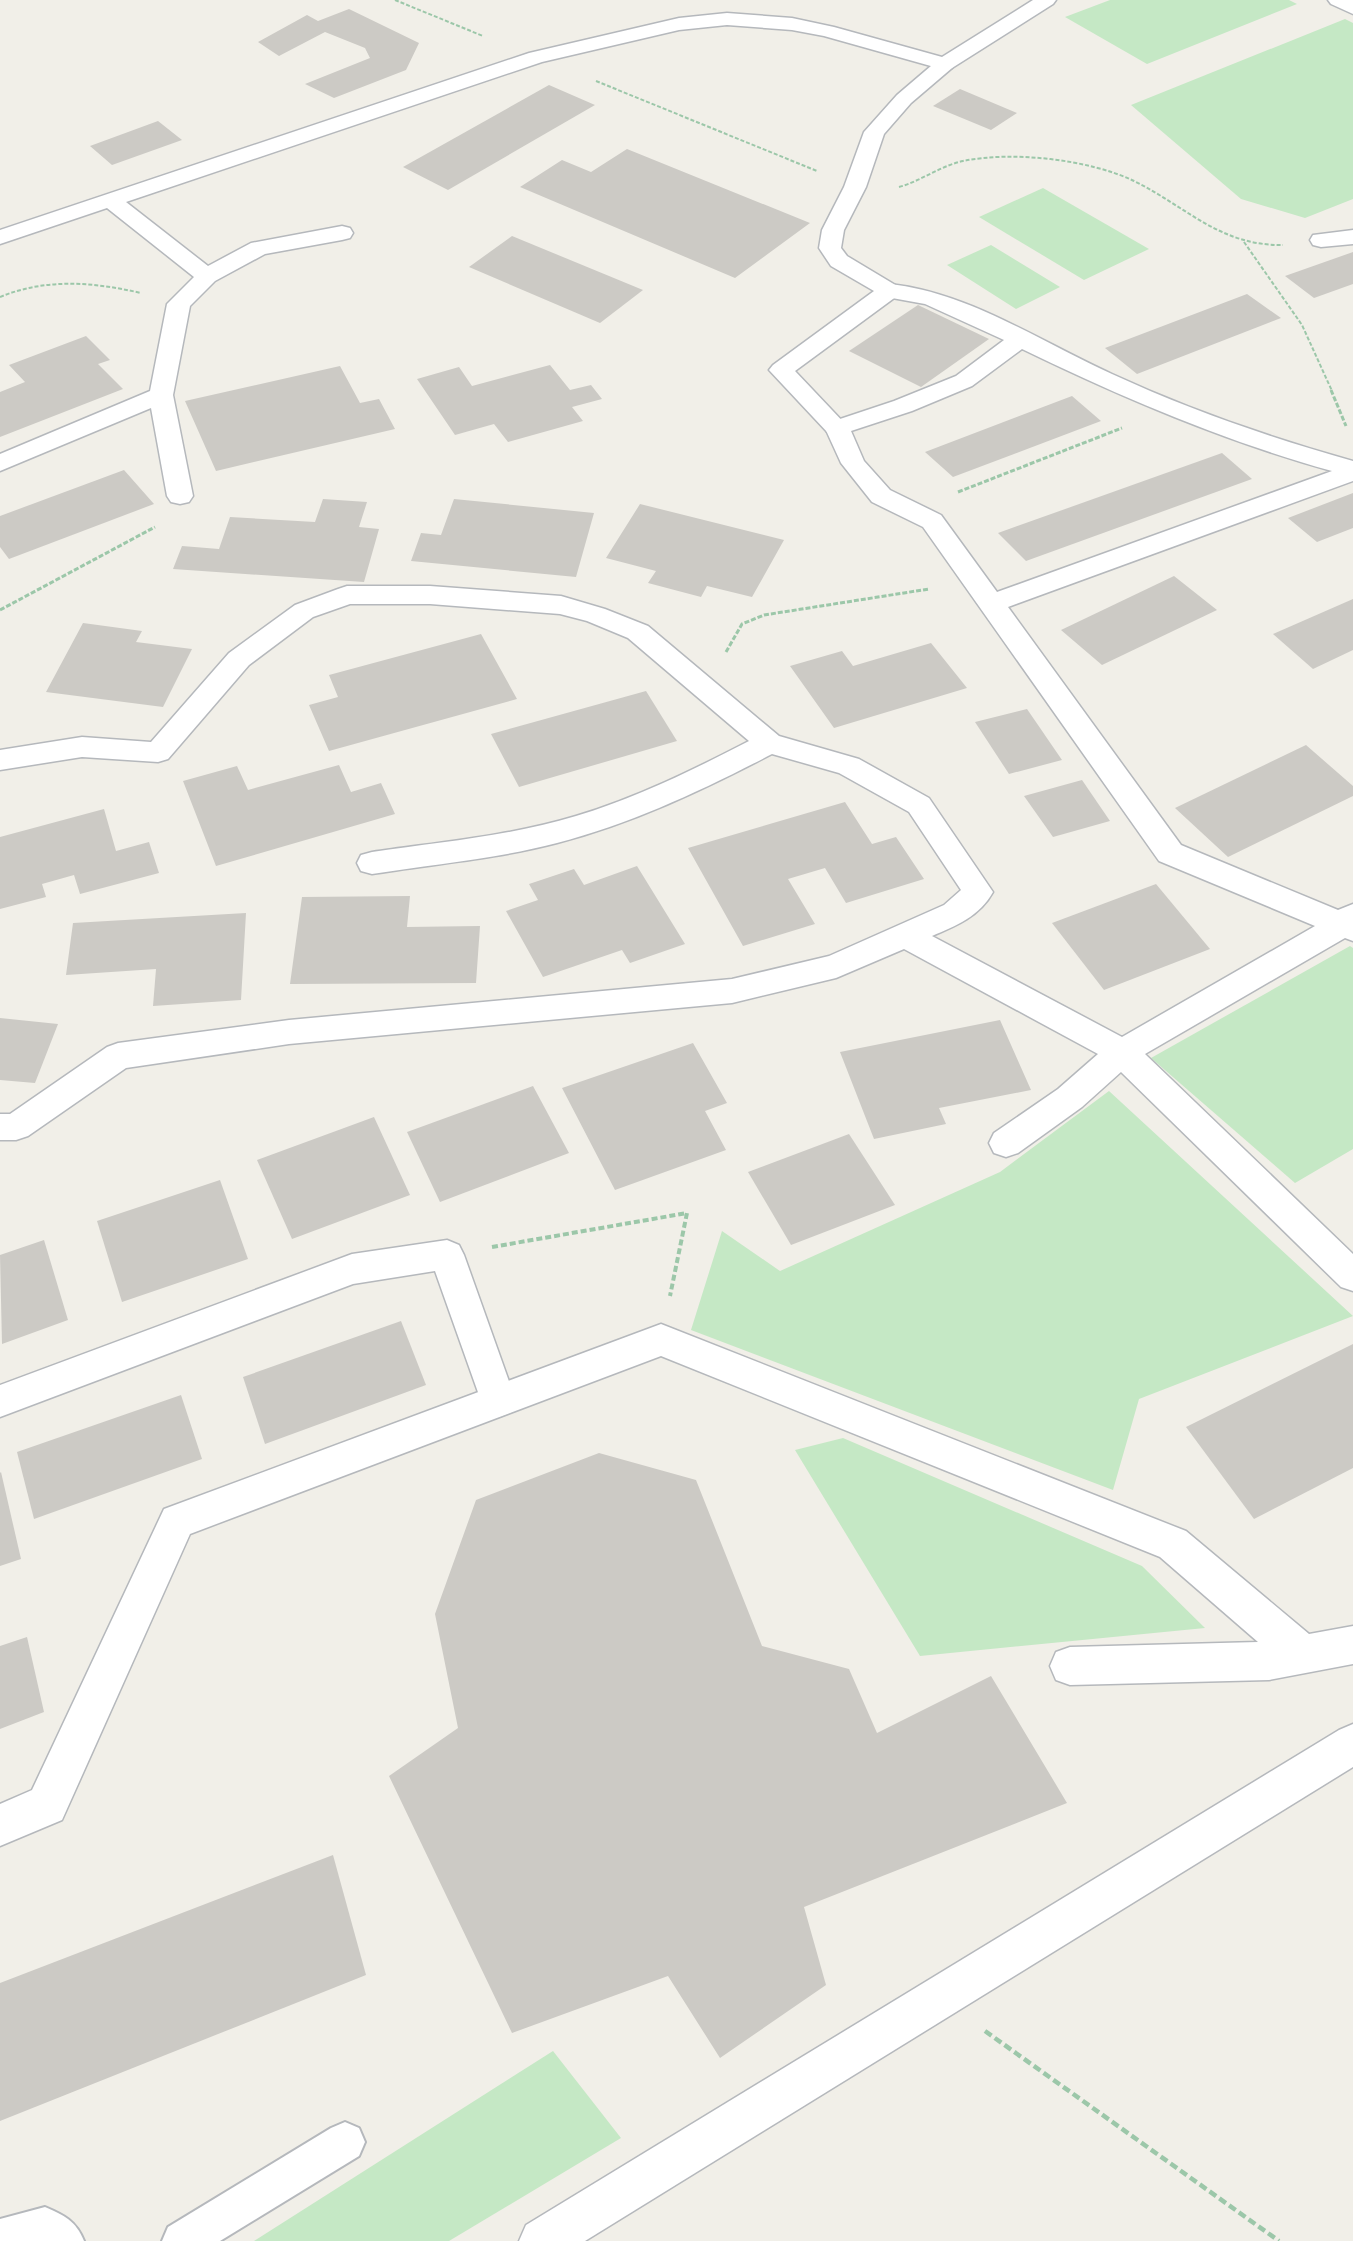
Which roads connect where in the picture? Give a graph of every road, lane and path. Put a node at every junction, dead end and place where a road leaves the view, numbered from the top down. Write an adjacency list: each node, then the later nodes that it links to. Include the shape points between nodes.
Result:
1 (395, 0): 5 (path)
2 (1046, 0): 6 (street)
3 (1338, 0): 4 (street)
4 (1353, 8)
5 (536, 57): 6 (street, via 679,24 727,19 781,22 827,31); 7 (path); 8 (street)
6 (945, 64): 7 (street, via 904,99 874,132)
7 (855, 187): 13 (path, via 883,190 906,186 960,162 1001,158 1090,166 1138,183 1210,227); 15 (street, via 833,230 830,248 839,261)
8 (110, 200): 10 (street); 14 (street)
9 (342, 233): 14 (street, via 259,248)
10 (0, 237)
11 (1353, 237): 12 (street)
12 (1321, 240): 13 (path, via 1271,247)
13 (1244, 242): 22 (path, via 1302,326)
14 (207, 276): 17 (street)
15 (889, 291): 18 (street, via 914,292 947,303); 21 (street, via 781,370)
16 (0, 297): 17 (path, via 40,285 112,285)
17 (179, 304): 19 (street)
18 (1021, 339): 20 (street); 21 (street, via 964,381)
19 (161, 395): 23 (street); 25 (street)
20 (1174, 408): 24 (street); 26 (path)
21 (837, 428): 26 (street, via 853,463 881,496)
22 (1348, 432)
23 (0, 463)
24 (1353, 471): 28 (street)
25 (180, 496): 29 (path, via 162,522)
26 (910, 510): 27 (street, via 932,521)
27 (975, 581): 28 (street); 30 (path, via 764,615 742,624)
28 (991, 604): 34 (street, via 1170,852)
29 (0, 610)
30 (705, 688): 31 (street); 32 (street, via 638,632 561,605 429,595 347,595 304,611 239,659 158,752 82,747)
31 (769, 743): 33 (street, via 662,797 579,826 507,842); 35 (street, via 849,766 920,805 978,892 955,913)
32 (0, 760)
33 (372, 863)
34 (1350, 923): 36 (street)
35 (904, 935): 36 (street); 37 (street, via 836,966 732,991 289,1032 118,1056 16,1127)
36 (1122, 1052): 38 (street, via 1070,1098); 40 (street)
37 (0, 1127)
38 (1006, 1143)
39 (447, 1255): 41 (path, via 687,1213); 42 (street, via 352,1269); 43 (street)
40 (1353, 1276)
41 (661, 1340): 43 (street); 45 (street, via 1173,1545)
42 (0, 1401)
43 (498, 1401): 48 (street, via 177,1521 47,1805)
44 (1353, 1645): 45 (street)
45 (1303, 1655): 46 (street, via 1269,1661)
46 (1070, 1666)
47 (1353, 1744): 49 (street)
48 (0, 1825)
49 (940, 1999): 54 (street); 55 (path)
50 (345, 2142): 53 (lane)
51 (0, 2239): 52 (lane, via 45,2227)
52 (64, 2241)
53 (182, 2241)
54 (542, 2241)
55 (1279, 2241)

